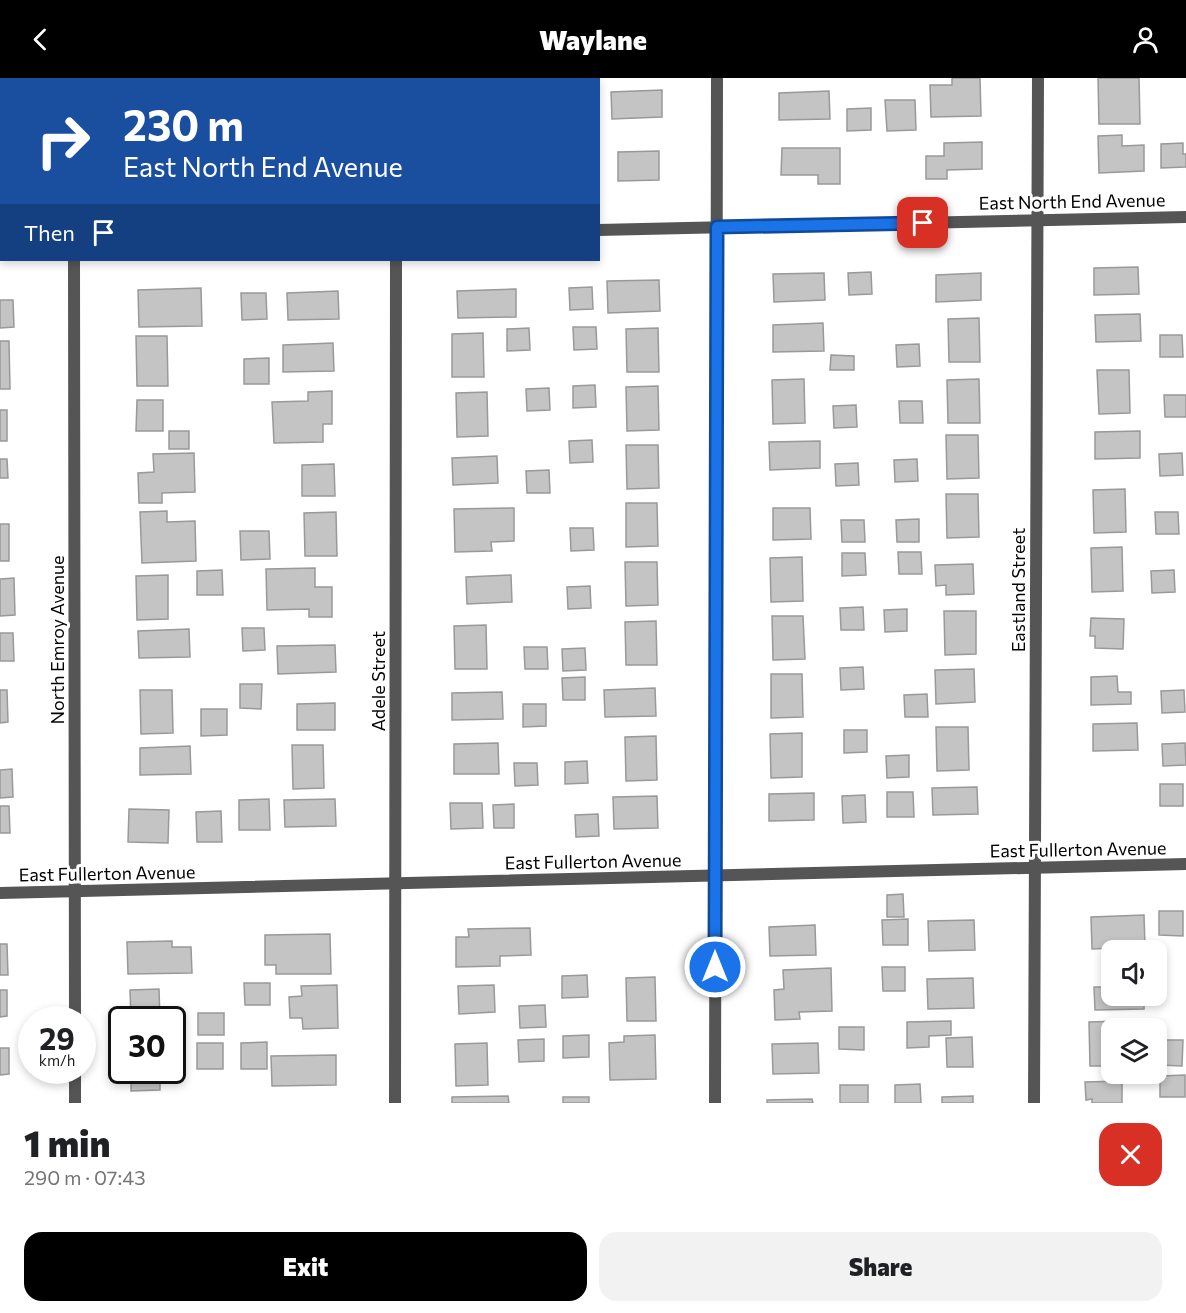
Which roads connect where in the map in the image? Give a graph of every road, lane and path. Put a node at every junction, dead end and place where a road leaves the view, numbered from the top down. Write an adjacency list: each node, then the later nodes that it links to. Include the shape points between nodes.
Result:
1 (717, 78): 5 (street)
2 (1038, 78): 4 (street, Eastland Street)
3 (1186, 217): 4 (street, East North End Avenue)
4 (1038, 220): 5 (street, East North End Avenue); 10 (street, Eastland Street)
5 (717, 227): 6 (street, East North End Avenue); 11 (street)
6 (600, 230)
7 (74, 261): 13 (street, North Emroy Avenue)
8 (396, 261): 12 (street, Adele Street)
9 (1186, 864): 10 (street, East Fullerton Avenue)
10 (1035, 868): 11 (street, East Fullerton Avenue); 20 (street, Eastland Street)
11 (715, 876): 12 (street, East Fullerton Avenue); 19 (street)
12 (395, 884): 13 (street, East Fullerton Avenue); 18 (street, Adele Street)
13 (75, 891): 14 (street, East Fullerton Avenue); 15 (street, North Emroy Avenue)
14 (0, 893)
15 (75, 1006)
16 (75, 1084): 17 (street)
17 (75, 1103)
18 (395, 1103)
19 (715, 1103)
20 (1034, 1103)

